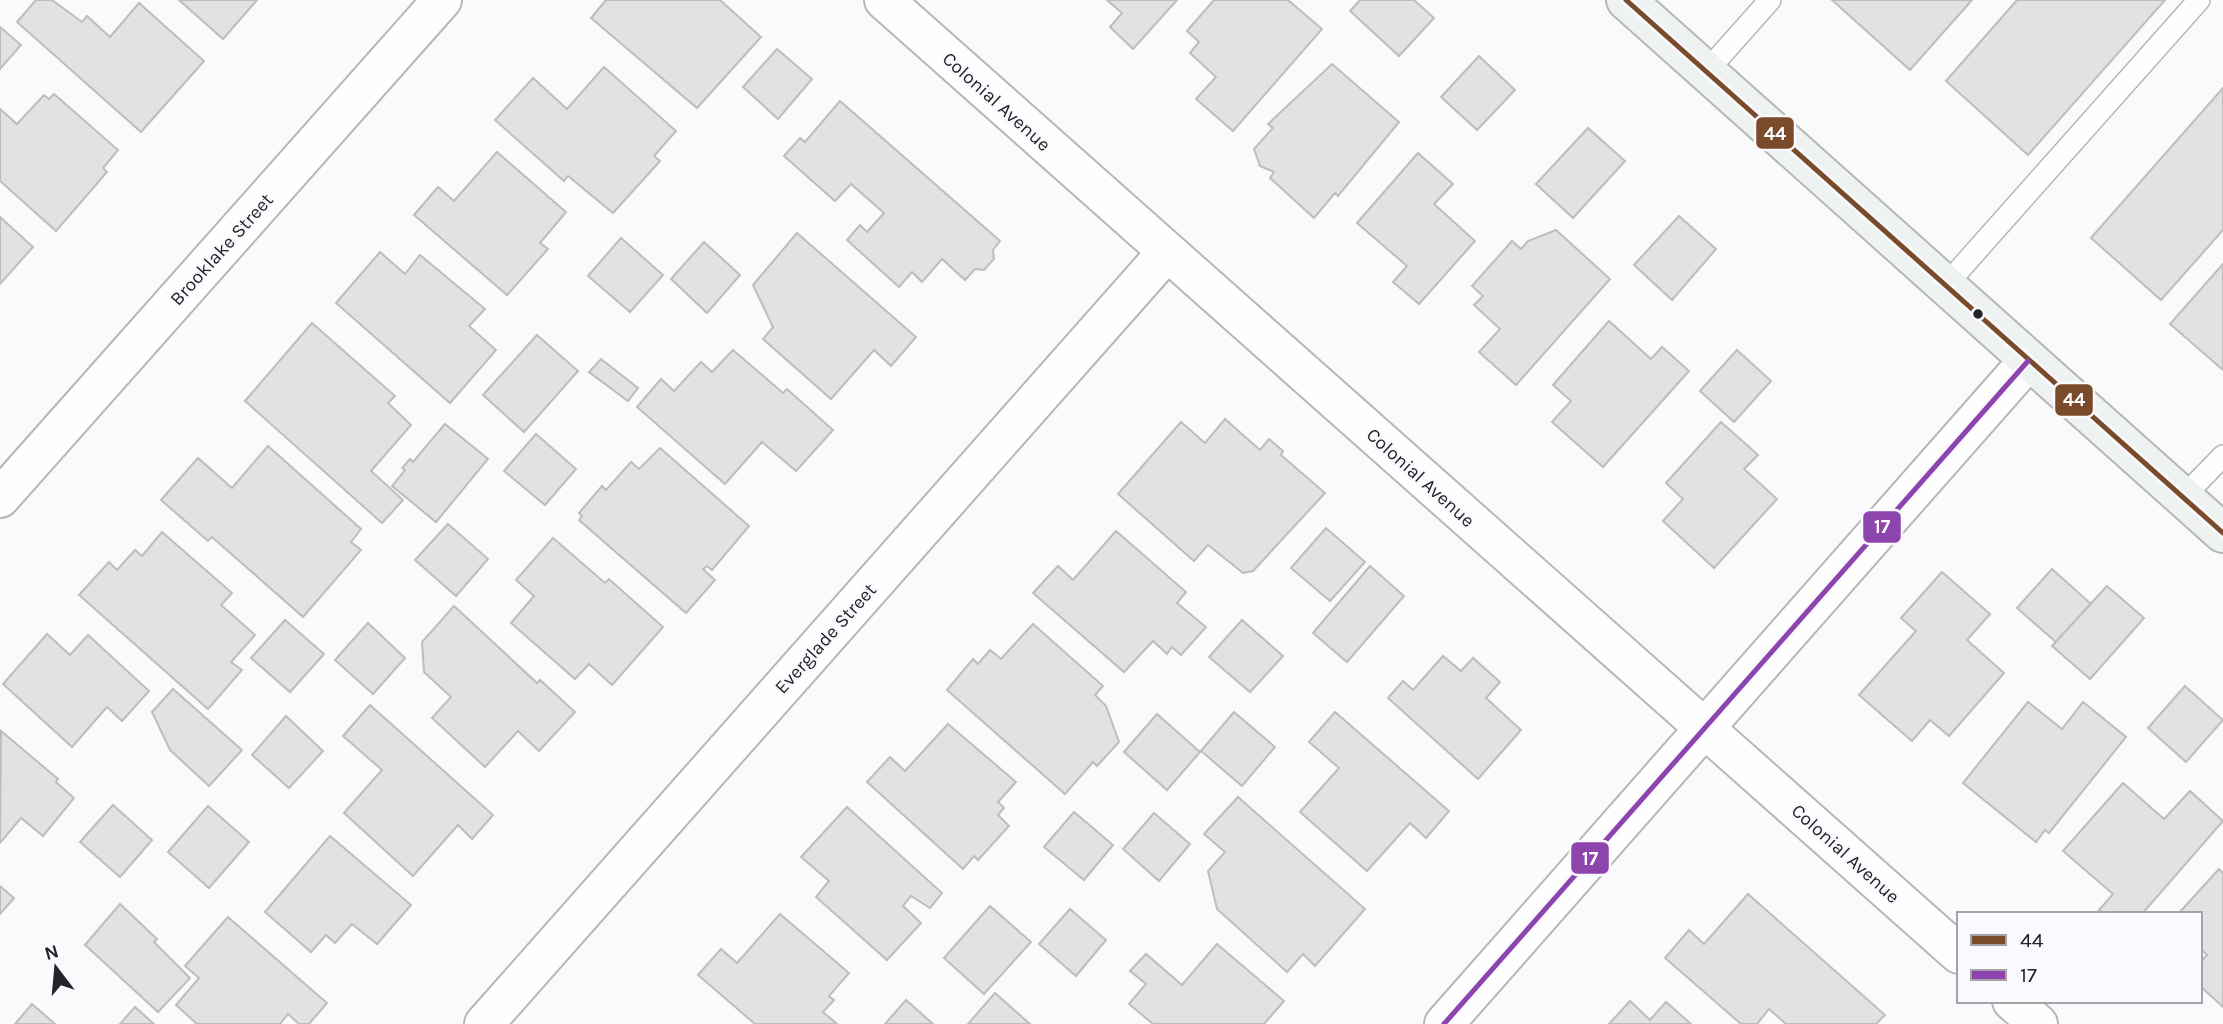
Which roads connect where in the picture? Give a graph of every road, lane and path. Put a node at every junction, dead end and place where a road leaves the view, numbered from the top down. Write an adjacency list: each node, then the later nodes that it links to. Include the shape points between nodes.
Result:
1 (442, 0): 12 (street, Brooklake Street)
2 (884, 0): 7 (street, Colonial Avenue)
3 (1626, 0): 6 (main road)
4 (1770, 0): 6 (lane)
5 (2199, 0): 8 (lane)
6 (1706, 72): 8 (main road)
7 (1167, 252): 14 (street, Colonial Avenue); 17 (street, Everglade Street)
8 (1945, 286): 9 (main road)
9 (2028, 360): 11 (main road); 14 (street)
10 (2223, 456): 11 (lane)
11 (2182, 497): 13 (main road)
12 (0, 498)
13 (2223, 533)
14 (1705, 728): 15 (street, Colonial Avenue); 18 (street)
15 (1957, 952)
16 (2014, 1003): 19 (street)
17 (484, 1024)
18 (1444, 1024)
19 (2038, 1024)

